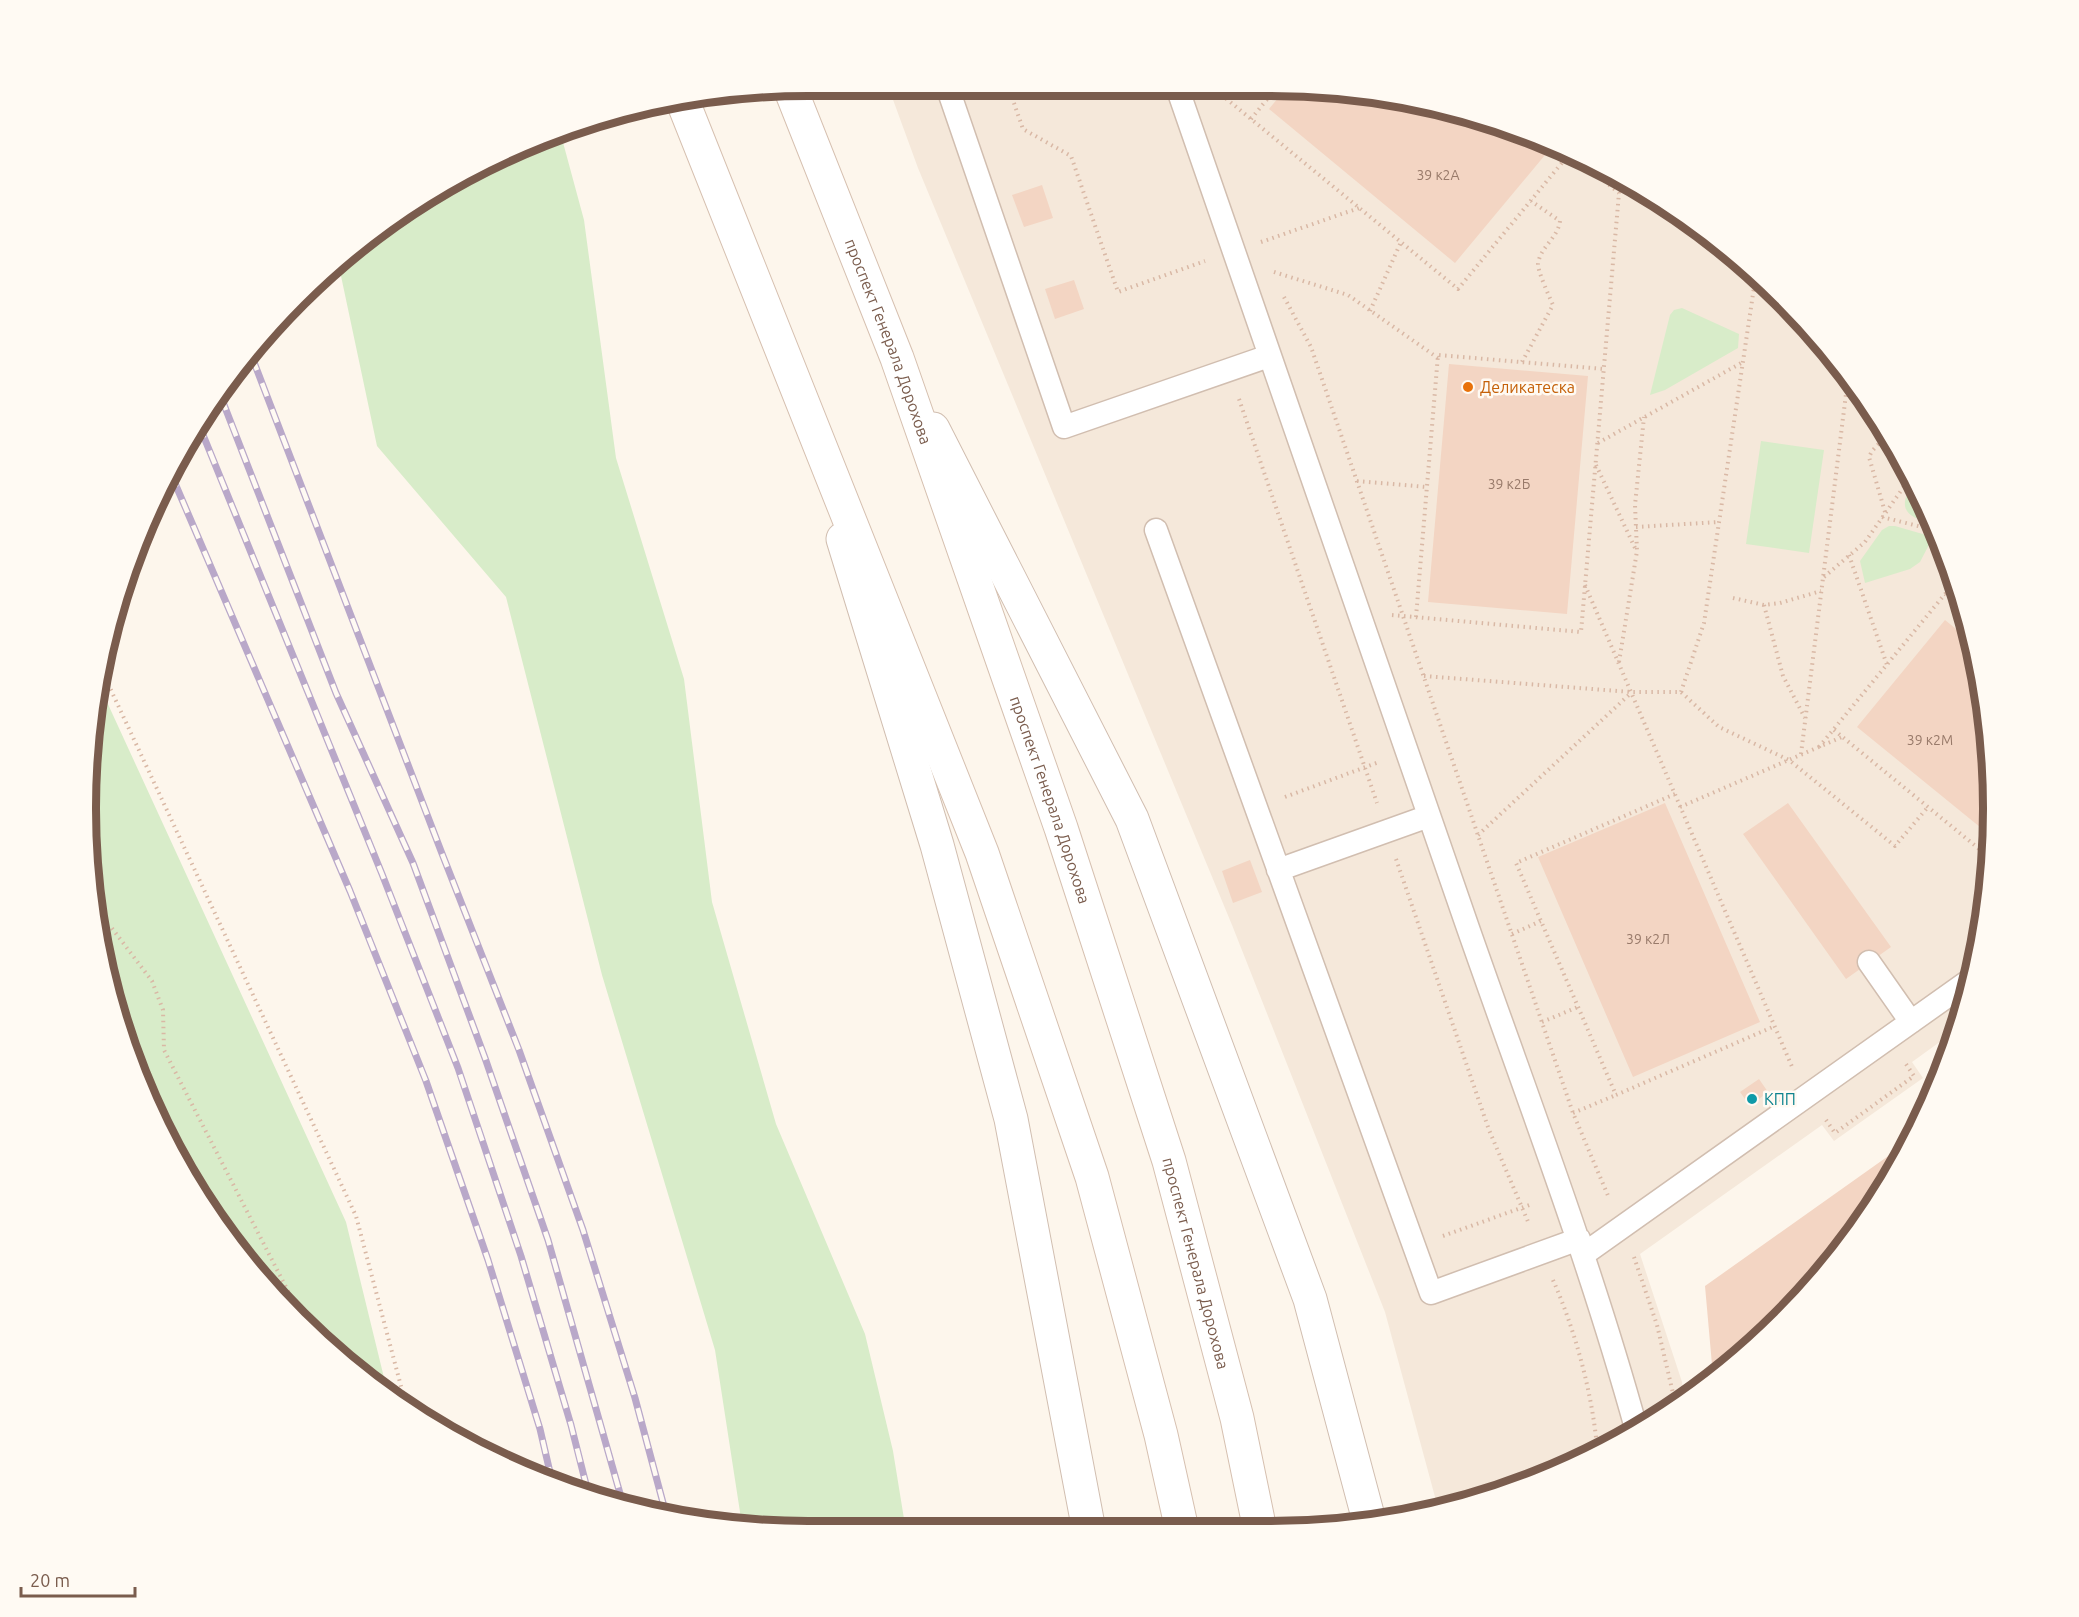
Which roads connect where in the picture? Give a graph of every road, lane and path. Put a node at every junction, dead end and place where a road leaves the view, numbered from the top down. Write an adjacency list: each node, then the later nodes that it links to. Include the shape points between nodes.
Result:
1 (950, 96): 28 (lane, via 1064,427)
2 (1011, 96): 16 (path, via 1023,129 1071,156 1118,292)
3 (1180, 96): 16 (lane)
4 (1222, 96): 8 (path)
5 (1270, 96): 8 (path)
6 (793, 97): 23 (main road, проспект Генерала Дорохова)
7 (685, 107): 30 (main road)
8 (1251, 119): 12 (path)
9 (1565, 160): 11 (path)
10 (1597, 175): 27 (path, via 1619,193)
11 (1531, 201): 15 (path, via 1458,289); 25 (path, via 1560,221 1559,230 1538,265 1553,305)
12 (1359, 208): 14 (path); 15 (path)
13 (1257, 231): 14 (path)
14 (1261, 242): 16 (path); 17 (path)
15 (1401, 242): 21 (path)
16 (1233, 252): 22 (lane)
17 (1264, 252)
18 (1275, 280): 21 (path, via 1270,271 1348,295)
19 (1754, 286): 26 (path)
20 (1281, 290): 35 (path, via 1311,347)
21 (1370, 310): 24 (path)
22 (1269, 356): 28 (lane); 51 (lane)
23 (897, 358): 102 (main road, via 1132,819 1310,1299); 105 (main road, проспект Генерала Дорохова, via 1061,828 1169,1161 1237,1418)
24 (1438, 358): 25 (path); 37 (path)
25 (1522, 362): 27 (path)
26 (1743, 362): 31 (path); 39 (path)
27 (1604, 369): 33 (path)
28 (1230, 370): 68 (path)
29 (1847, 390): 45 (path)
30 (800, 396): 103 (main road, via 937,845 1011,1119); 104 (main road, via 982,853 1066,1101 1098,1199)
31 (1644, 417): 33 (path); 40 (path)
32 (1881, 441): 38 (path, via 1869,457)
33 (1597, 443): 34 (path)
34 (1596, 464): 43 (path); 46 (path)
35 (1357, 481): 37 (path); 52 (path)
36 (1905, 484): 38 (path)
37 (1427, 487): 53 (path)
38 (1884, 515): 41 (path); 44 (path, via 1865,542)
39 (1719, 522): 40 (path); 59 (path, via 1704,623)
40 (1636, 527): 43 (path)
41 (1925, 527)
42 (1156, 530): 70 (lane)
43 (1637, 551): 54 (path)
44 (1849, 555): 45 (path); 55 (path)
45 (1823, 578): 47 (path)
46 (1585, 585): 53 (path, via 1581,632); 54 (path)
47 (1821, 591): 50 (path); 60 (path)
48 (1733, 598): 50 (path)
49 (1951, 599): 55 (path, via 1945,594)
50 (1764, 605): 60 (path, via 1783,676)
51 (1358, 612): 52 (path); 65 (lane)
52 (1403, 616): 53 (path); 56 (path)
53 (1416, 617)
54 (1619, 663): 58 (path)
55 (1887, 665): 61 (path)
56 (1424, 676): 58 (path); 63 (path)
57 (108, 683): 98 (path, via 356,1216)
58 (1631, 692): 59 (path); 69 (path); 75 (path)
59 (1680, 692): 67 (path, via 1719,727)
60 (1806, 719): 66 (path)
61 (1834, 730): 62 (path); 64 (path)
62 (1843, 737): 64 (path); 72 (path)
63 (1445, 739): 65 (path); 75 (path)
64 (1819, 747): 66 (path)
65 (1407, 753): 68 (path); 73 (lane)
66 (1801, 754): 67 (path)
67 (1789, 760): 71 (path); 72 (path, via 1895,846)
68 (1365, 768): 70 (path); 74 (path)
69 (1675, 794): 71 (path); 78 (path, via 1516,863)
70 (1256, 807): 77 (lane)
71 (1680, 807): 86 (path)
72 (1928, 807): 76 (path)
73 (1429, 816): 74 (lane); 91 (lane)
74 (1387, 832): 77 (lane); 92 (path, via 1489,1130)
75 (1478, 835): 80 (path)
76 (1981, 851)
77 (1278, 870): 94 (lane)
78 (1541, 921): 80 (path); 83 (path)
79 (106, 926): 97 (path, via 152,981 163,1010 164,1050)
80 (1512, 934): 84 (path)
81 (1869, 962): 85 (lane)
82 (1960, 987): 85 (lane)
83 (1578, 1006): 84 (path); 87 (path)
84 (1542, 1022): 89 (path)
85 (1911, 1022): 88 (lane)
86 (1775, 1026): 87 (path); 88 (path)
87 (1616, 1095): 89 (path)
88 (1805, 1097): 93 (lane)
89 (1573, 1113): 90 (path)
90 (1601, 1179): 91 (path); 93 (path)
91 (1562, 1193): 92 (path); 95 (lane)
92 (1522, 1207): 94 (path); 96 (path)
93 (1622, 1228): 95 (lane); 99 (path, via 1657,1325)
94 (1414, 1246): 96 (lane, via 1431,1293)
95 (1582, 1246): 96 (lane); 100 (lane)
96 (1542, 1252): 101 (path, via 1584,1375)
97 (291, 1297)
98 (403, 1394)
99 (1674, 1396)
100 (1634, 1421)
101 (1596, 1442)
102 (1367, 1514)
103 (1087, 1521)
104 (1180, 1521)
105 (1258, 1521)

